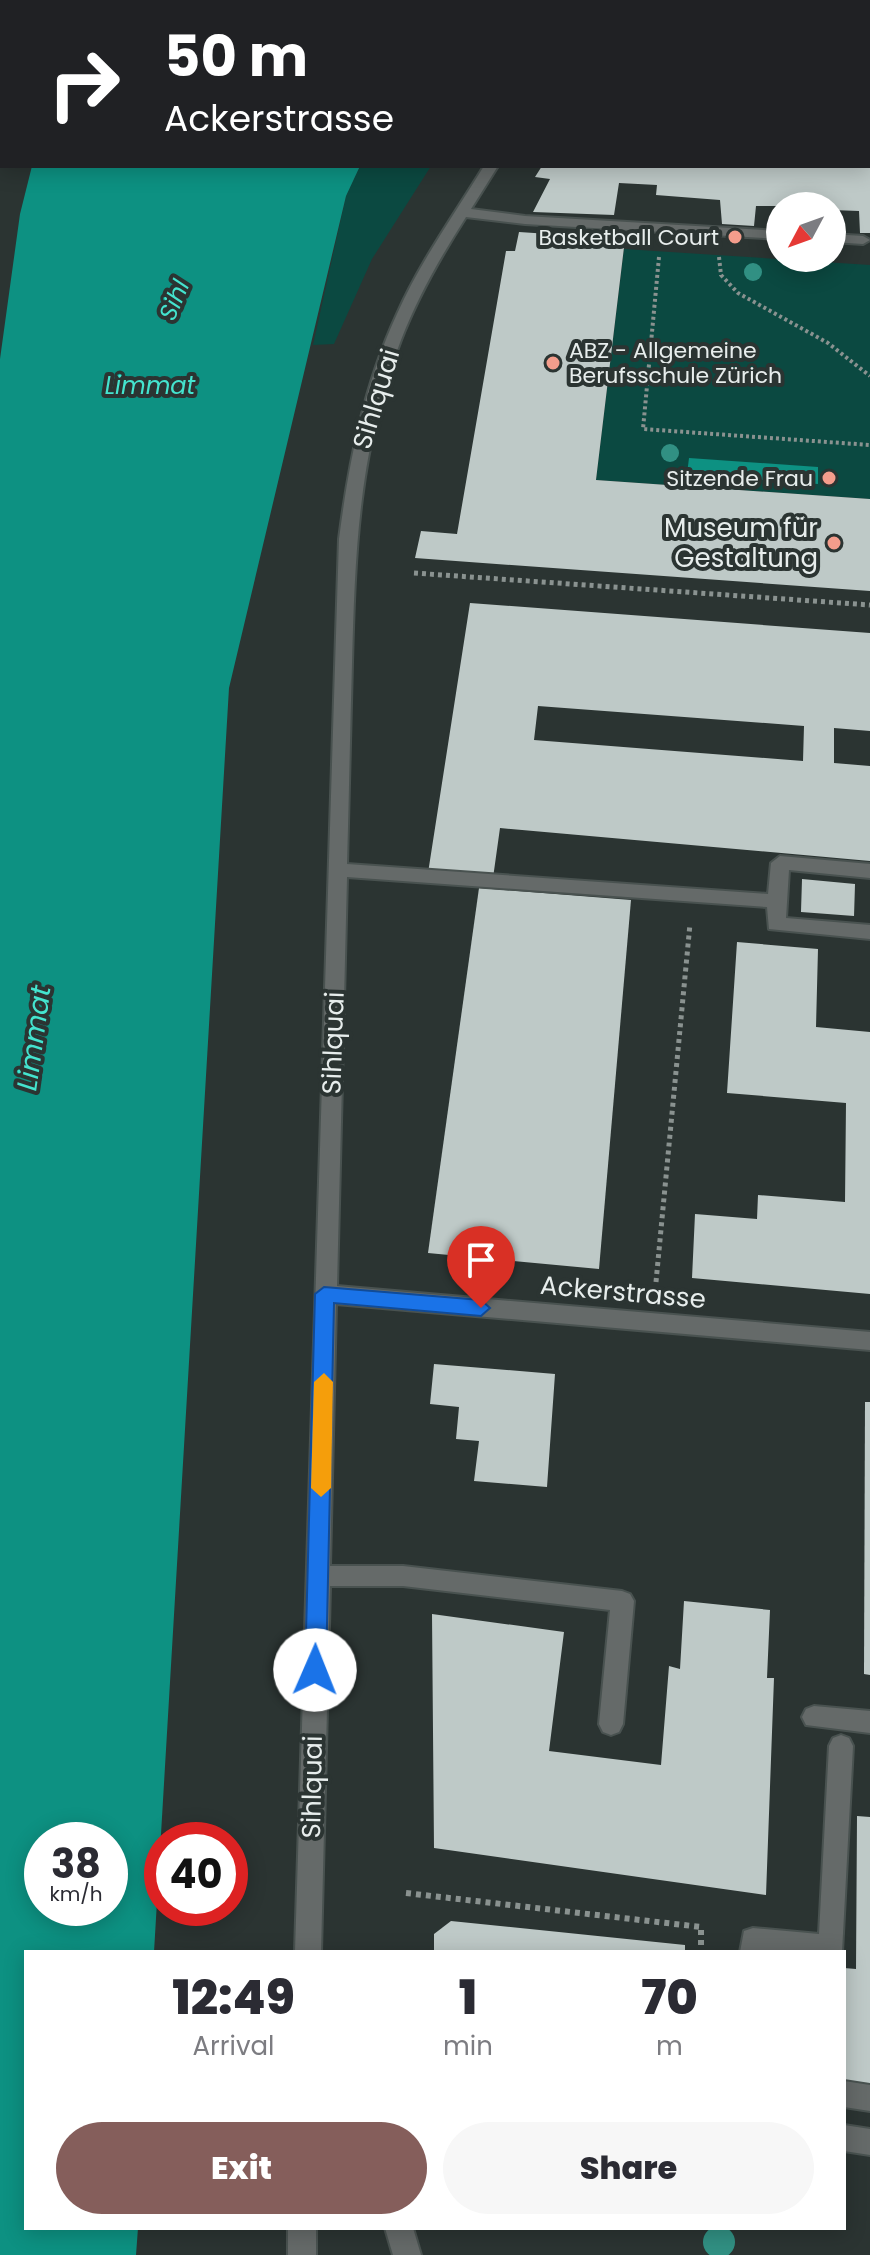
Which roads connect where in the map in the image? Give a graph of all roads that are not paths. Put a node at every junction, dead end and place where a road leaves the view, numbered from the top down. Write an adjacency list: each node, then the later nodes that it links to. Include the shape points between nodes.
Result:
1 (490, 168): 2 (street, Sihlquai)
2 (463, 212): 3 (street); 6 (street, Sihlquai, via 405,313 377,385 355,465 347,539)
3 (766, 234)
4 (846, 239): 5 (street)
5 (863, 240)
6 (338, 870): 8 (street); 10 (street, Sihlquai)
7 (870, 871): 8 (street, via 780,863)
8 (777, 901): 9 (street, via 776,924)
9 (870, 932)
10 (324, 1294): 11 (street, Ackerstrasse); 12 (street, Sihlquai)
11 (870, 1341)
12 (318, 1576): 15 (street, via 403,1576 622,1601); 17 (street, Sihlquai)
13 (814, 1717): 14 (street)
14 (870, 1722)
15 (611, 1724)
16 (841, 1746): 18 (street, via 831,1947 753,1940)
17 (308, 1950)
18 (753, 1950)
19 (846, 2094): 20 (street)
20 (870, 2098)
21 (846, 2138): 22 (street)
22 (870, 2142)
23 (302, 2230): 25 (street)
24 (400, 2230): 26 (street)
25 (302, 2255)
26 (407, 2255)

